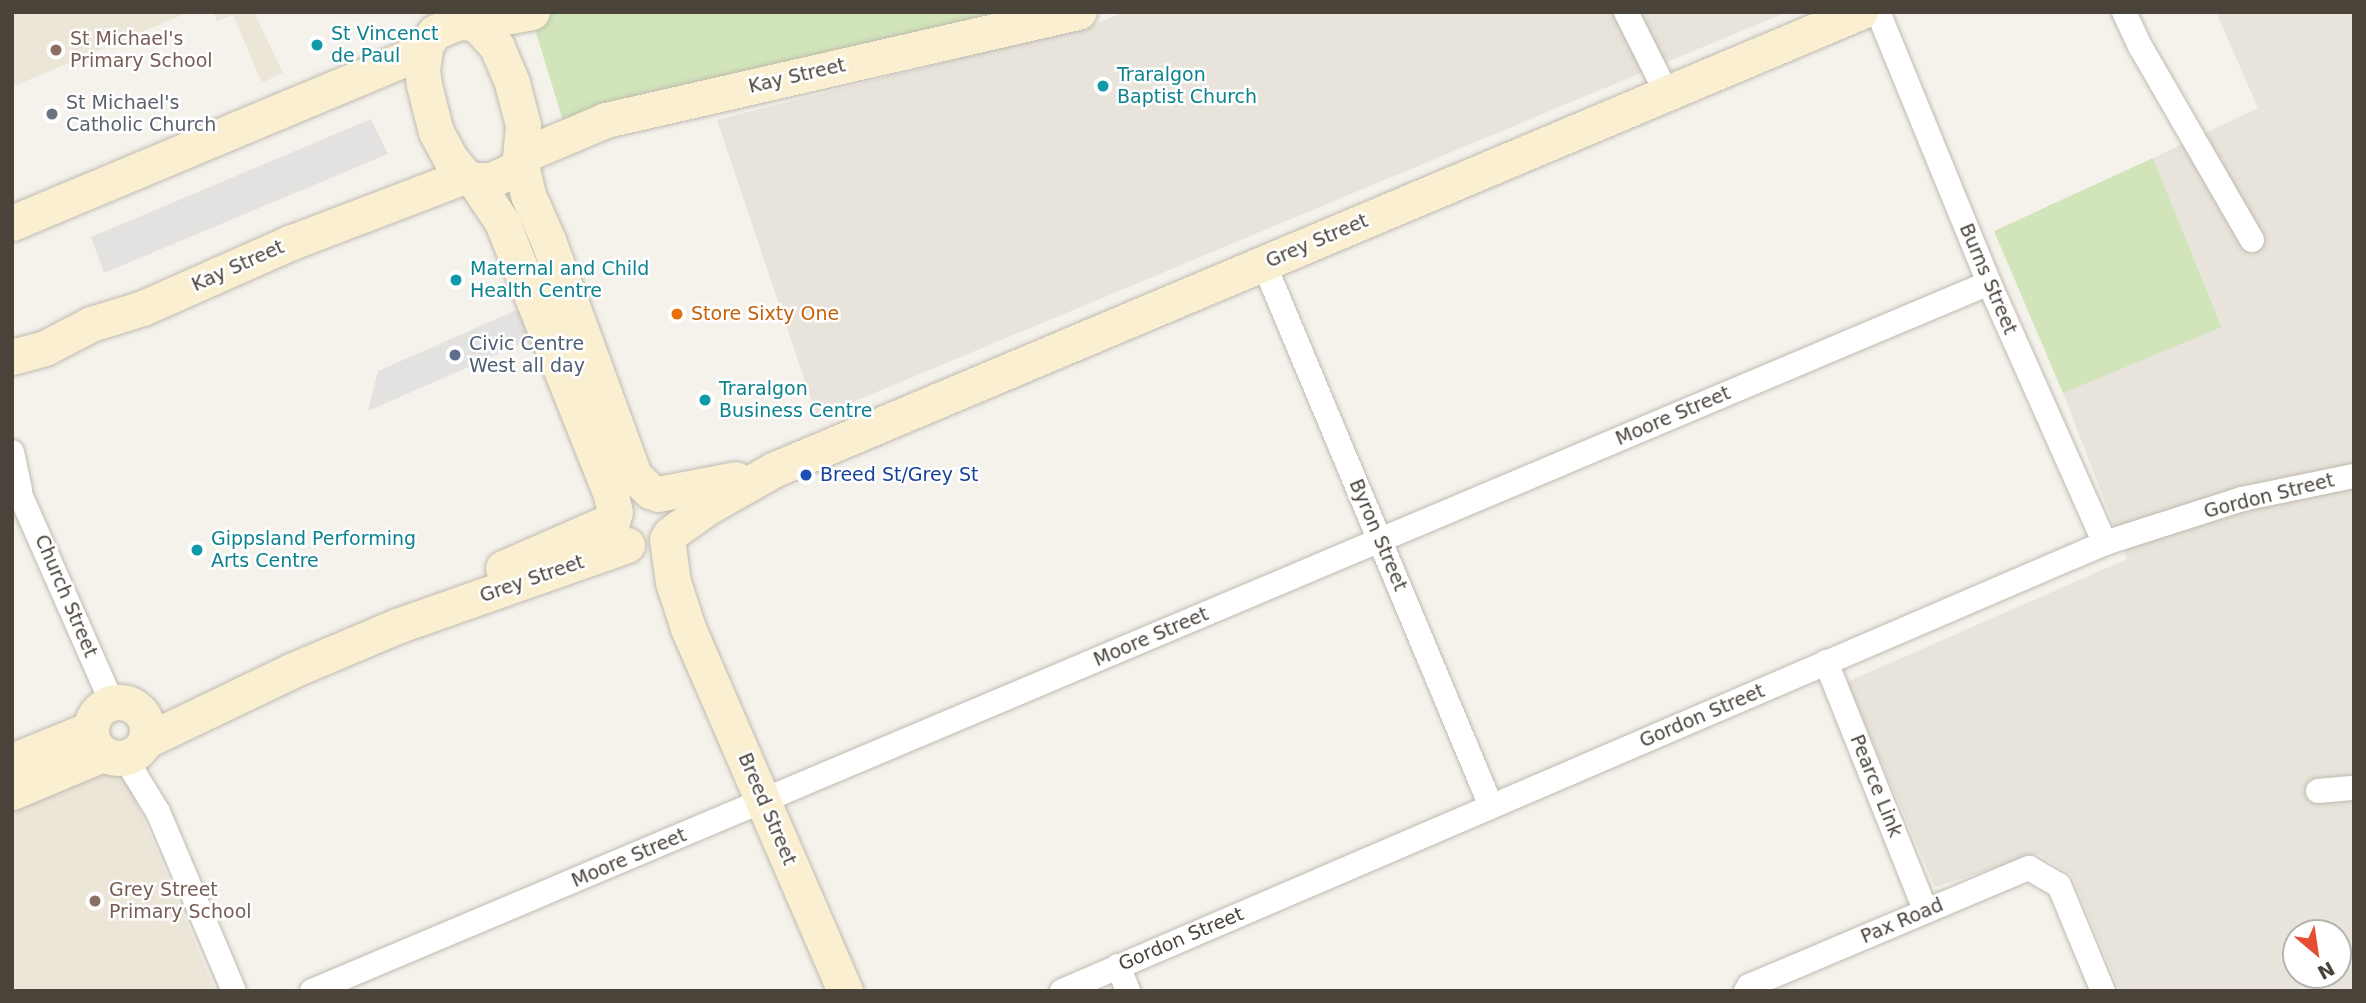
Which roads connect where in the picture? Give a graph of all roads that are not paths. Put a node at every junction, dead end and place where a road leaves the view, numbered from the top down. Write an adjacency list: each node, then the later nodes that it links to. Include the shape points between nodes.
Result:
1 (532, 12): 7 (street)
2 (1079, 12): 10 (street, Kay Street, via 606,120)
3 (1626, 12): 9 (street)
4 (1860, 12): 9 (street, Grey Street)
5 (1878, 12): 15 (street, Burns Street)
6 (2124, 12): 13 (street)
7 (465, 19): 8 (street); 10 (street, via 489,36 509,73 523,125)
8 (422, 36): 11 (street, Breed Street, via 424,85 436,131 444,150); 12 (street)
9 (1667, 94): 14 (street, Grey Street)
10 (520, 158): 11 (street, Kay Street, via 503,177); 21 (street, via 528,195 634,475)
11 (469, 178): 16 (street, Kay Street, via 292,242 143,308); 22 (street, Breed Street, via 502,222 611,495)
12 (12, 223)
13 (2252, 240)
14 (1264, 264): 18 (street, Grey Street); 23 (street, Byron Street)
15 (1989, 283): 23 (street, Moore Street); 24 (street, Burns Street)
16 (12, 357)
17 (12, 452): 20 (street, Church Street)
18 (773, 470): 21 (street, Grey Street, via 703,488); 22 (street, Grey Street, via 708,507)
19 (2354, 476): 24 (street, Gordon Street, via 2242,499)
20 (16, 482): 26 (street, Church Street)
21 (654, 493): 22 (street, via 666,500 673,517); 22 (street, Grey Street, via 635,492 622,500)
22 (638, 534): 26 (street, Grey Street); 31 (street, Breed Street, via 673,582 688,628)
23 (1381, 540): 31 (street, Moore Street); 32 (street, Byron Street)
24 (2105, 543): 25 (street, Gordon Street)
25 (1826, 662): 32 (street, Gordon Street); 33 (street, Pearce Link)
26 (120, 733): 27 (street, Grey Street); 30 (street, Grey Street); 35 (street, Church Street)
27 (12, 761)
28 (2354, 788): 29 (street)
29 (2318, 791)
30 (12, 792)
31 (764, 801): 36 (street, Moore Street); 37 (street, Breed Street)
32 (1491, 806): 34 (street, Gordon Street)
33 (1925, 910): 40 (street, Pax Road); 41 (street, Pax Road, via 2029,868 2059,885)
34 (1118, 966): 38 (street, Gordon Street); 39 (street)
35 (234, 991)
36 (312, 991)
37 (845, 991)
38 (1062, 991)
39 (1128, 991)
40 (1746, 991)
41 (2103, 991)

